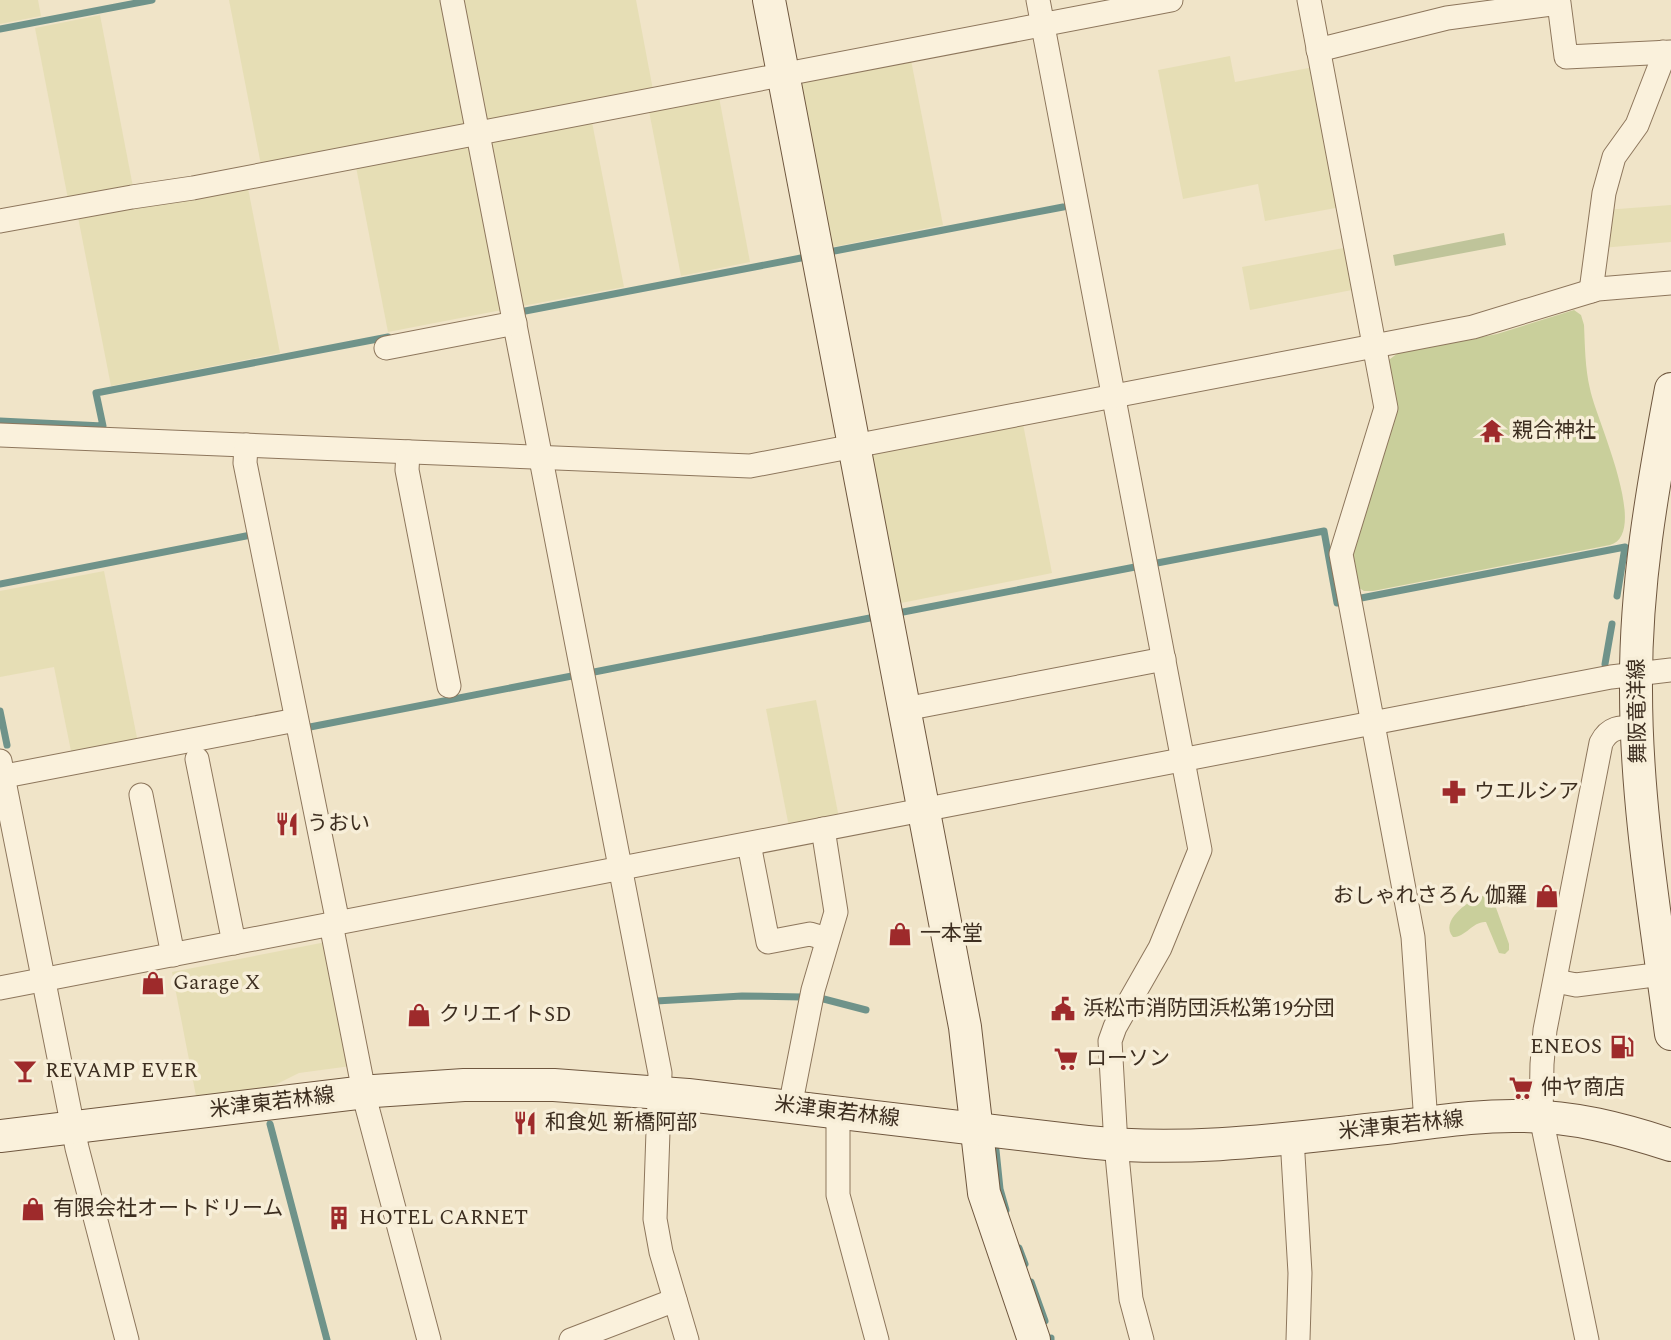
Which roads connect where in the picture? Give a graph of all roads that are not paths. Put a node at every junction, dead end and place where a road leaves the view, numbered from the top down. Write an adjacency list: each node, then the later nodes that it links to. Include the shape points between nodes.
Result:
1 (452, 0): 10 (street)
2 (769, 0): 9 (main road)
3 (1038, 0): 6 (street)
4 (1171, 0): 6 (street)
5 (1309, 0): 7 (street)
6 (1043, 25): 9 (street); 18 (street)
7 (1318, 50): 8 (street, via 1447,18 1559,3 1566,57); 15 (street)
8 (1667, 52): 13 (street, via 1640,117 1611,166)
9 (783, 75): 10 (street); 21 (main road)
10 (478, 133): 11 (street); 14 (street)
11 (0, 221)
12 (1671, 283): 13 (street)
13 (1591, 291): 15 (street, via 1494,323)
14 (515, 323): 16 (street); 23 (street)
15 (1374, 346): 18 (street); 30 (street, via 1387,408 1341,554)
16 (386, 348)
17 (1671, 389): 26 (main road, 舞阪竜洋線, via 1645,534)
18 (1114, 396): 21 (street); 24 (street)
19 (0, 435): 20 (street)
20 (246, 445): 22 (street); 29 (street, via 245,463)
21 (854, 446): 23 (street, via 750,466); 28 (main road)
22 (408, 452): 23 (street); 27 (street, via 407,470)
23 (541, 457): 39 (street)
24 (1164, 659): 28 (street); 33 (street)
25 (1671, 670): 26 (street)
26 (1636, 674): 30 (street); 31 (main road, 舞阪竜洋線)
27 (449, 685)
28 (905, 709): 36 (main road)
29 (296, 720): 34 (street); 40 (street)
30 (1373, 723): 33 (street); 54 (street, via 1413,937)
31 (1637, 727): 44 (main road, 舞阪竜洋線, via 1641,804); 46 (street, via 1612,729 1601,743)
32 (197, 759): 42 (street)
33 (1183, 760): 36 (street); 59 (street, via 1200,850 1160,948 1112,1034)
34 (1, 771): 45 (street)
35 (141, 795): 43 (street)
36 (924, 810): 37 (street); 56 (main road, via 965,1027)
37 (823, 829): 38 (street); 41 (street, via 836,912)
38 (748, 844): 39 (street); 41 (street, via 768,942 810,934)
39 (621, 868): 40 (street); 49 (street)
40 (335, 924): 42 (street); 50 (street)
41 (827, 939): 51 (street)
42 (234, 943): 43 (street)
43 (173, 955): 45 (street)
44 (1667, 973): 46 (street, via 1576,985); 48 (main road, 舞阪竜洋線)
45 (43, 980): 47 (street); 55 (street)
46 (1556, 981): 53 (street, via 1543,1046)
47 (0, 988)
48 (1671, 1034)
49 (660, 1092): 50 (main road, 米津東若林線, via 506,1084); 51 (main road, 米津東若林線); 61 (street, via 655,1219)
50 (365, 1093): 55 (main road, 米津東若林線); 63 (street)
51 (790, 1107): 52 (main road, 米津東若林線)
52 (838, 1112): 56 (main road, 米津東若林線); 66 (street, via 838,1195)
53 (1541, 1116): 54 (main road, 米津東若林線); 60 (main road, 米津東若林線, via 1603,1125); 70 (street)
54 (1426, 1123): 58 (main road, 米津東若林線)
55 (72, 1127): 57 (main road, 米津東若林線); 62 (street)
56 (978, 1129): 59 (main road, 米津東若林線); 67 (main road, via 989,1210)
57 (0, 1136)
58 (1292, 1138): 59 (main road, 米津東若林線, via 1201,1147); 69 (street, via 1300,1273)
59 (1116, 1145): 68 (street, via 1131,1299)
60 (1671, 1145)
61 (675, 1300): 64 (street); 65 (street)
62 (127, 1340)
63 (429, 1340)
64 (571, 1340)
65 (687, 1340)
66 (877, 1340)
67 (1034, 1340)
68 (1142, 1340)
69 (1298, 1340)
70 (1587, 1340)

